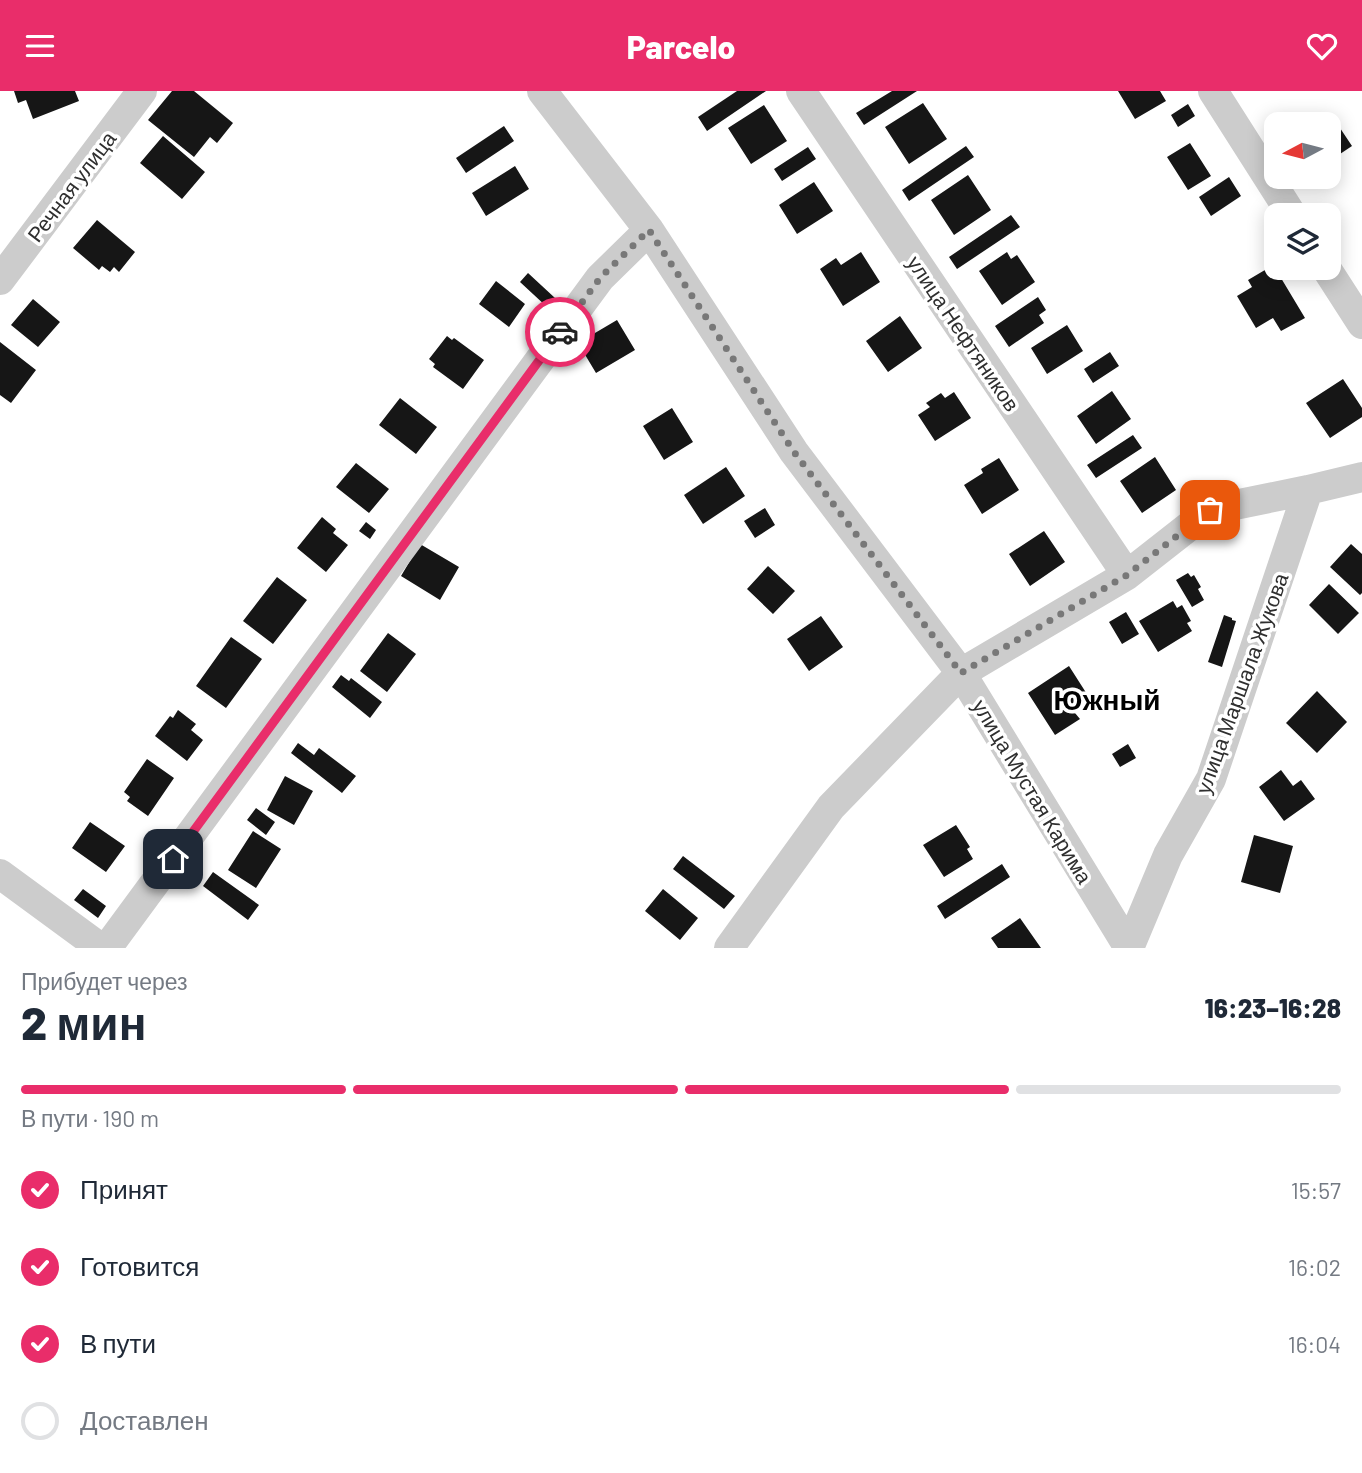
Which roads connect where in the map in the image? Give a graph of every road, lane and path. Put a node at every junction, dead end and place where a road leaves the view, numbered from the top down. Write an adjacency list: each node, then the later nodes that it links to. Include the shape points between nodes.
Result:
1 (142, 91): 7 (street, Речная улица)
2 (542, 91): 6 (street, улица Мустая Карима)
3 (801, 91): 12 (street, улица Нефтяников)
4 (1213, 91): 5 (street)
5 (1284, 203)
6 (649, 230): 13 (street, улица Мустая Карима, via 794,452); 16 (street, via 600,278)
7 (0, 280)
8 (1334, 280): 9 (street)
9 (1362, 324)
10 (1362, 477): 11 (street)
11 (1308, 491): 12 (street, via 1210,510); 18 (street, улица Маршала Жукова, via 1211,779 1168,855)
12 (1127, 575): 13 (street)
13 (961, 673): 17 (street, via 831,807); 18 (street, улица Мустая Карима)
14 (0, 874): 15 (street)
15 (101, 948)
16 (107, 948)
17 (729, 948)
18 (1129, 948)

